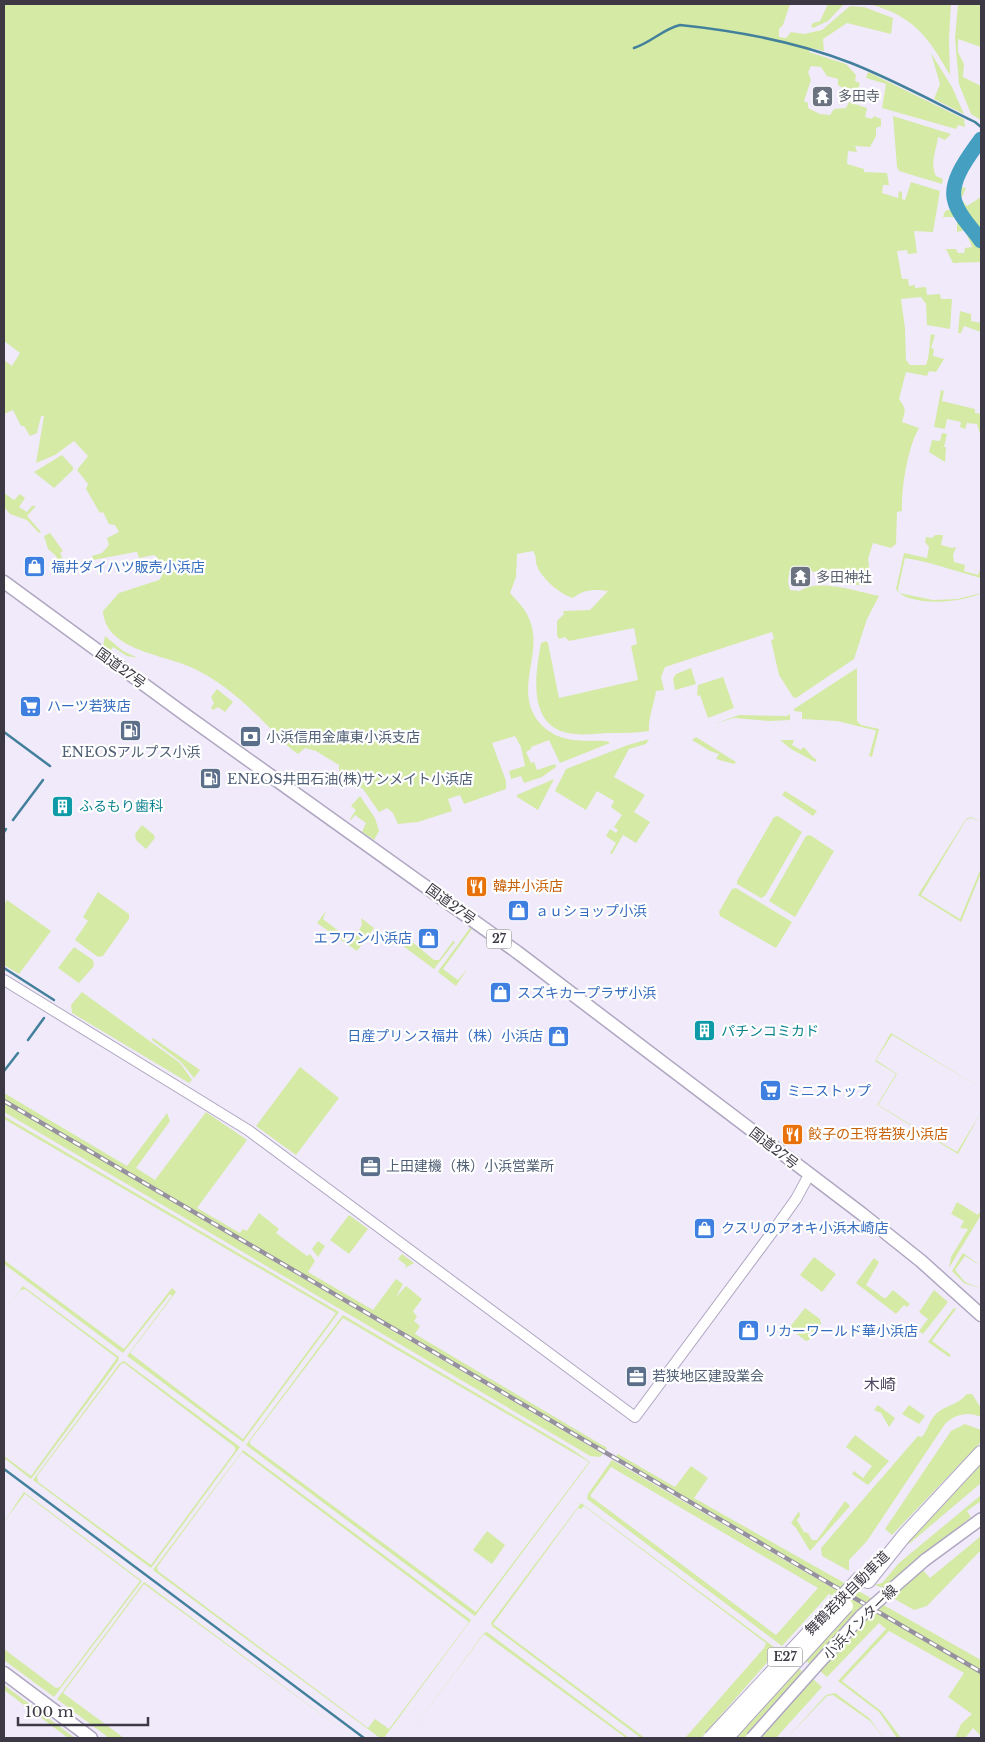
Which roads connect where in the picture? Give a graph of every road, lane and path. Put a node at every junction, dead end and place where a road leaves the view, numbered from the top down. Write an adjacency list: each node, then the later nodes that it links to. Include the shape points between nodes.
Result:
1 (4, 582): 3 (main road, 国道27号 / 27, via 186,716 481,925)
2 (4, 980): 3 (street, via 248,1130 635,1417 776,1227)
3 (809, 1175): 4 (main road, 国道27号 / 27, via 921,1261)
4 (981, 1314)
5 (981, 1453): 7 (highway, 舞鶴若狭自動車道 / E27)
6 (981, 1519): 12 (main road, 小浜インター線, bridge, via 925,1560 861,1616)
7 (864, 1579): 10 (highway, 舞鶴若狭自動車道 / E27, bridge); 11 (highway, 舞鶴若狭自動車道 / E27, bridge)
8 (4, 1673): 9 (main road)
9 (91, 1738)
10 (711, 1738)
11 (726, 1738)
12 (752, 1738)

